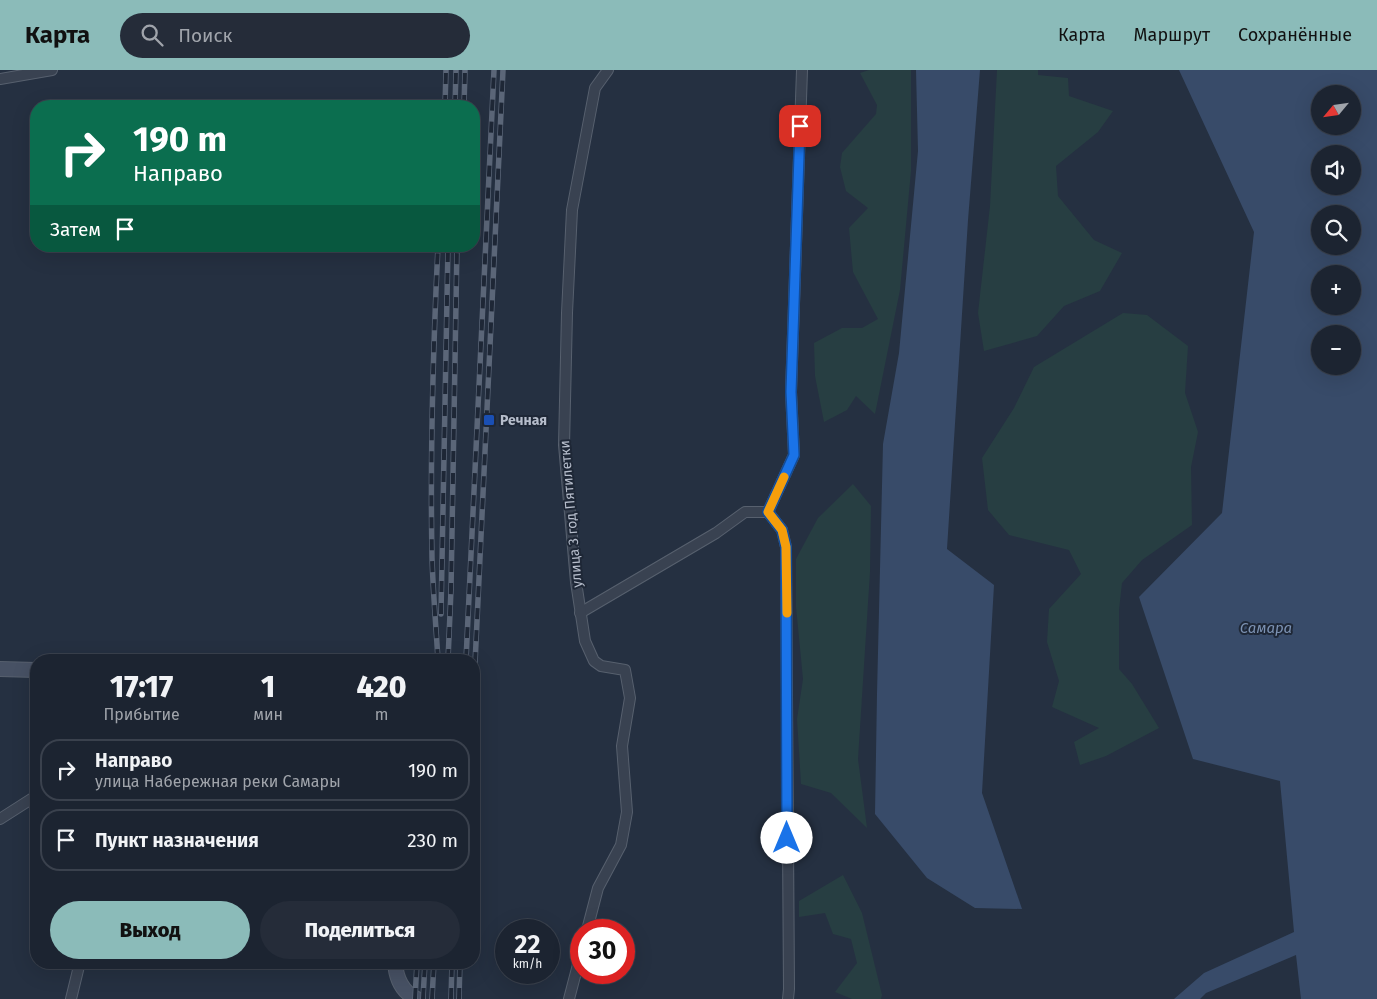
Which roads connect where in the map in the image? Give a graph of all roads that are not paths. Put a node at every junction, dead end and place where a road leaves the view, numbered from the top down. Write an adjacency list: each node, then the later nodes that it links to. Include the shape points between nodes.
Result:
1 (52, 70): 4 (street)
2 (608, 70): 6 (street, улица 3 год Пятилетки, via 595,88 574,201 567,313 564,446)
3 (802, 70): 5 (street, via 791,392 794,455)
4 (0, 79)
5 (768, 512): 6 (street, via 745,512 716,533); 18 (street, via 782,530 786,547)
6 (580, 613): 11 (street, улица 3 год Пятилетки, via 585,642 594,661 601,666 625,670 630,698 622,746 627,812 621,845 598,888)
7 (0, 669): 8 (street)
8 (30, 670)
9 (30, 800): 10 (street)
10 (0, 818)
11 (590, 919)
12 (78, 969): 15 (street)
13 (396, 969): 16 (street, via 402,986)
14 (573, 984): 17 (street)
15 (71, 999)
16 (418, 999)
17 (569, 999)
18 (788, 999)

